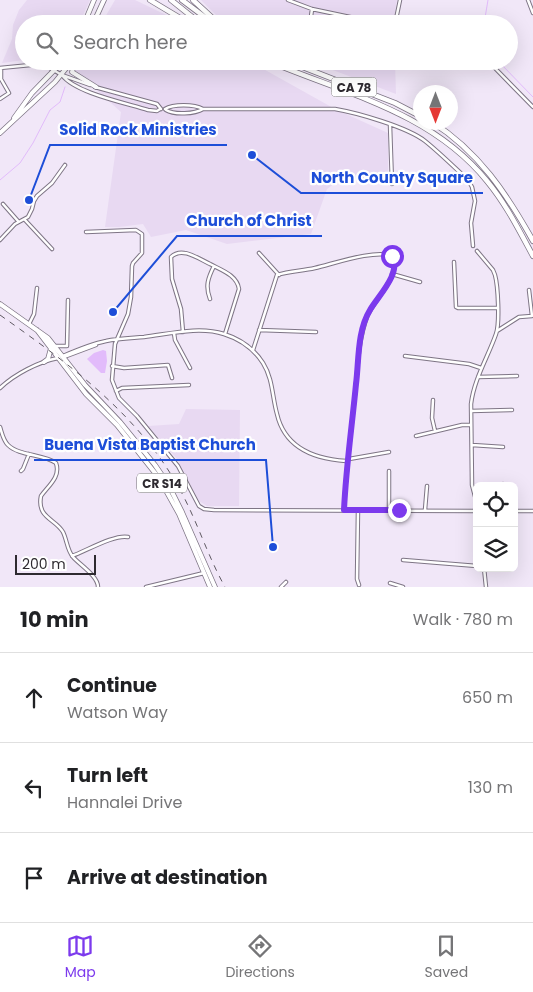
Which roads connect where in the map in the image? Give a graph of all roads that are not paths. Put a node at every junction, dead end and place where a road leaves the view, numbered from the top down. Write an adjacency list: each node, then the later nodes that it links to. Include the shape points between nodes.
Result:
1 (94, 0): 13 (main road)
2 (104, 0): 14 (main road)
3 (150, 0): 15 (highway)
4 (171, 0): 16 (highway)
5 (182, 0): 17 (highway)
6 (193, 0): 18 (highway)
7 (288, 0): 11 (street)
8 (400, 0): 21 (street)
9 (528, 0): 10 (street)
10 (532, 7): 12 (street)
11 (312, 9): 19 (street); 20 (street)
12 (533, 13)
13 (88, 15)
14 (97, 15)
15 (175, 15)
16 (190, 15)
17 (202, 15)
18 (209, 15)
19 (311, 15)
20 (341, 15)
21 (397, 15)
22 (15, 67): 23 (street)
23 (0, 68): 32 (street, via 9,93)
24 (55, 70): 30 (street); 38 (main road)
25 (66, 70): 30 (main road)
26 (72, 70): 31 (main road)
27 (291, 70): 54 (highway, CA 78, via 395,111 441,137 488,182)
28 (310, 70): 37 (highway, CA 78)
29 (497, 70): 33 (street)
30 (62, 75): 31 (street); 34 (street, via 89,92 148,110); 38 (main road)
31 (96, 87): 34 (street, via 156,104)
32 (0, 99)
33 (533, 107)
34 (161, 109): 35 (street)
35 (165, 109): 36 (street, via 170,112 198,112); 36 (street, via 170,106 198,106)
36 (203, 109): 39 (street, via 335,108)
37 (413, 112)
38 (11, 122): 41 (main road)
39 (390, 125): 43 (street); 50 (street, via 425,141 468,180 475,201 471,223)
40 (442, 130): 49 (highway, via 490,172)
41 (0, 133)
42 (65, 165): 45 (street, via 37,196 31,214)
43 (392, 184)
44 (3, 204): 46 (street)
45 (25, 220): 46 (street); 51 (street)
46 (18, 221): 48 (street)
47 (86, 232): 74 (street, via 136,230 142,234 142,253 132,266 132,297 128,314)
48 (0, 240)
49 (533, 241)
50 (473, 246)
51 (52, 249)
52 (478, 251): 65 (street, via 493,271)
53 (259, 253): 58 (street)
54 (533, 256)
55 (454, 262): 65 (street, via 456,307)
56 (214, 266): 62 (street, via 207,284); 70 (street, via 189,254 171,257); 73 (street, via 225,271 239,289)
57 (392, 274): 58 (street, via 392,256 383,254); 59 (street); 104 (street, via 370,310 361,335)
58 (279, 275): 68 (street)
59 (420, 282)
60 (37, 288): 66 (street, via 34,314)
61 (529, 290): 69 (street, via 532,316 519,317)
62 (210, 299)
63 (68, 300): 77 (street)
64 (0, 304): 66 (main road, CR S14)
65 (497, 308): 69 (street)
66 (29, 324): 67 (main road, CR S14)
67 (37, 330): 76 (main road, CR S14); 78 (main road, CR S14)
68 (259, 330): 71 (street); 79 (street)
69 (497, 331): 86 (street)
70 (183, 332): 72 (street); 73 (street)
71 (316, 332)
72 (174, 333): 74 (street); 85 (street)
73 (225, 334): 79 (street)
74 (117, 340): 75 (street); 84 (street)
75 (96, 344): 80 (street); 82 (street)
76 (56, 346): 77 (street); 82 (main road, CR S14)
77 (67, 346): 80 (street)
78 (51, 348): 82 (main road, CR S14); 83 (main road)
79 (253, 350): 104 (street, via 269,374 277,416 292,441 311,455)
80 (74, 351): 82 (street)
81 (405, 356): 86 (street)
82 (62, 357): 83 (street); 121 (main road, CR S14, via 86,394 121,430 159,478); 128 (main road, CR S14, via 91,396 101,402 130,434 168,484)
83 (44, 362): 91 (street)
84 (112, 366): 89 (street, via 168,366); 92 (street)
85 (190, 368)
86 (481, 368): 88 (street)
87 (517, 376): 88 (street)
88 (478, 377): 95 (street)
89 (172, 378)
90 (189, 385): 92 (street)
91 (0, 388)
92 (116, 391): 109 (street, via 178,466 199,506 204,509)
93 (432, 400): 98 (street)
94 (512, 410): 95 (street)
95 (471, 411): 96 (street)
96 (471, 425): 98 (street); 100 (street)
97 (0, 427): 103 (street, via 8,445)
98 (435, 431): 99 (street)
99 (416, 436)
100 (471, 445): 101 (street); 108 (street)
101 (503, 447)
102 (389, 452): 104 (street, via 349,458)
103 (29, 454): 106 (street); 117 (street, via 56,464 58,472 41,496 41,502 43,512 63,532)
104 (346, 462): 109 (street)
105 (389, 470): 111 (street)
106 (21, 471)
107 (427, 486): 112 (street)
108 (473, 489)
109 (344, 510): 110 (street)
110 (358, 510): 111 (street); 124 (street)
111 (389, 510): 112 (street)
112 (425, 510): 113 (street)
113 (473, 511)
114 (518, 511): 115 (street)
115 (533, 511)
116 (128, 537): 117 (street, via 120,537)
117 (72, 556): 125 (street, via 97,581)
118 (403, 560): 119 (street)
119 (473, 566)
120 (484, 572): 131 (street)
121 (204, 573): 126 (street); 127 (main road, CR S14)
122 (286, 582): 129 (street)
123 (390, 583): 130 (street)
124 (359, 585)
125 (98, 587)
126 (146, 587)
127 (210, 587)
128 (215, 587)
129 (281, 587)
130 (403, 587)
131 (486, 587)

